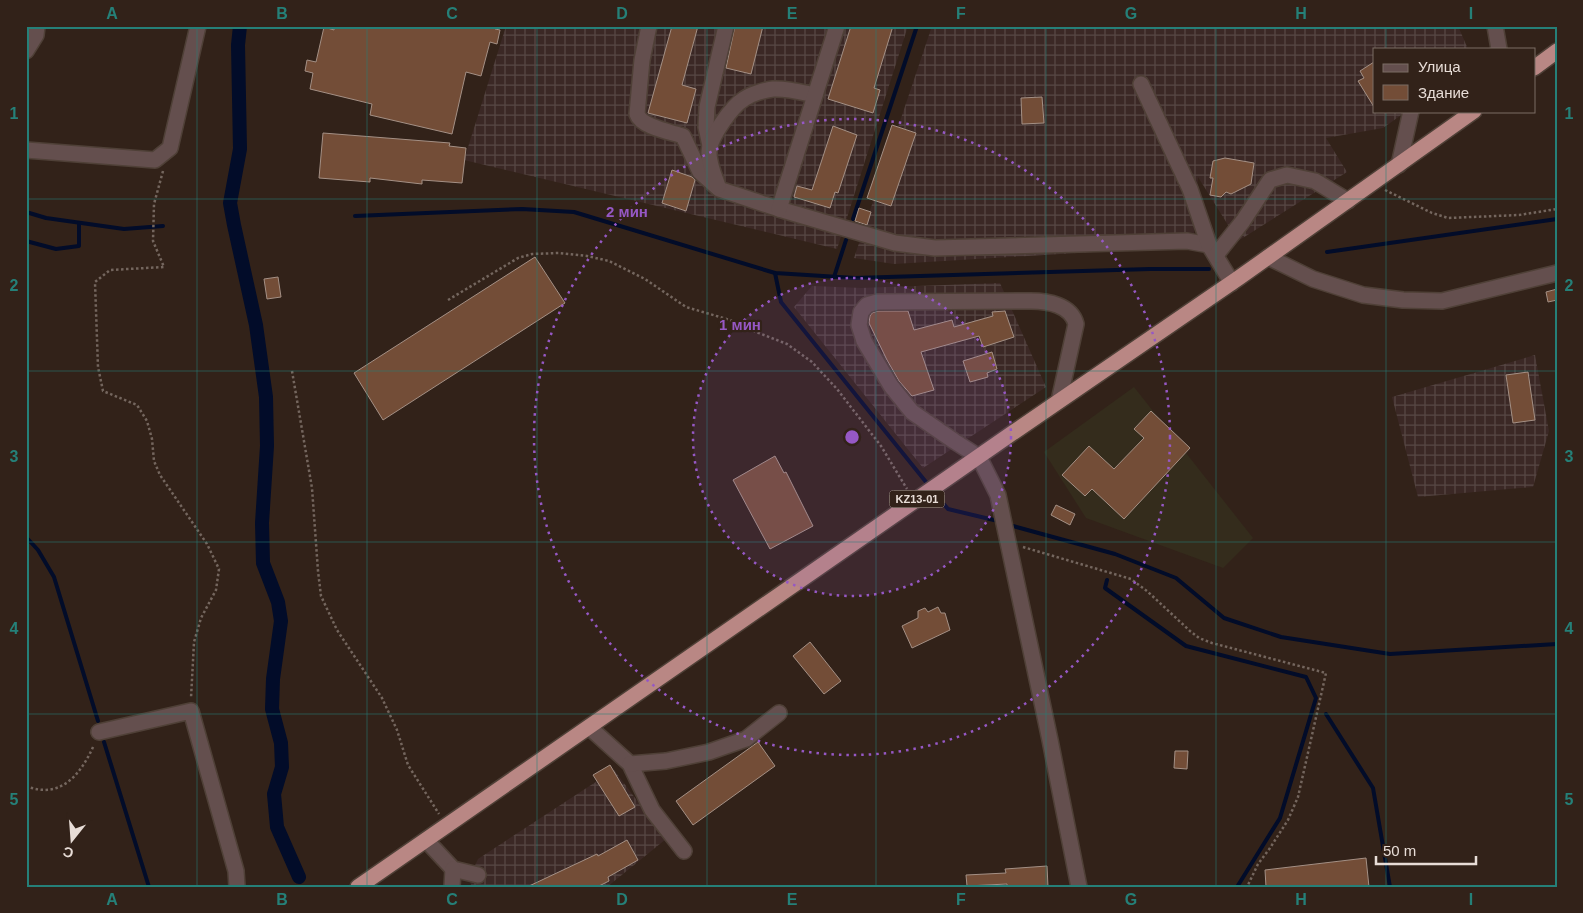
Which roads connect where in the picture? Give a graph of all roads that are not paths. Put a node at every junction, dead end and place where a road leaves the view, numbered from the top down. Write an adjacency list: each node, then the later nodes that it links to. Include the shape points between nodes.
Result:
1 (37, 26): 8 (street, via 36,35)
2 (198, 26): 16 (street, via 170,148 155,160)
3 (649, 26): 18 (street, via 639,87 638,118 684,136 700,172)
4 (726, 26): 15 (street, via 707,107 706,127)
5 (1495, 26): 7 (street)
6 (832, 30): 12 (street)
7 (1499, 48)
8 (26, 51)
9 (1557, 51): 10 (highway)
10 (1536, 67)
11 (1142, 84): 21 (street, via 1190,189)
12 (815, 95): 15 (street, via 772,89 748,96 727,117); 20 (street)
13 (1411, 112): 17 (street)
14 (1473, 112): 17 (highway, KZ13-01)
15 (710, 146): 18 (street, via 710,164)
16 (26, 150)
17 (1399, 165): 19 (highway, KZ13-01)
18 (719, 189): 20 (street)
19 (1348, 201): 21 (street, via 1315,181 1287,175 1270,180 1243,221); 22 (highway, KZ13-01)
20 (779, 209): 21 (street, via 895,243 935,248 1187,241)
21 (1213, 250): 24 (street)
22 (1268, 257): 23 (street, via 1313,280 1363,295 1403,300 1442,301); 24 (highway, KZ13-01)
23 (1557, 273)
24 (1232, 283): 25 (highway, KZ13-01)
25 (1058, 401): 26 (highway, KZ13-01); 26 (street, via 1075,318 1053,302 926,301 868,305 859,320 864,341 891,386 912,412)
26 (979, 456): 28 (highway, KZ13-01); 38 (street, via 998,495)
27 (779, 713): 30 (street, via 746,739 709,752)
28 (589, 728): 30 (street); 31 (highway, KZ13-01)
29 (99, 732): 35 (street, via 191,711 236,871)
30 (630, 764): 32 (street, via 652,810)
31 (426, 840): 33 (street); 36 (highway, KZ13-01)
32 (684, 850)
33 (453, 868): 34 (street); 37 (street)
34 (478, 875)
35 (237, 887)
36 (358, 887)
37 (452, 887)
38 (1079, 887)

